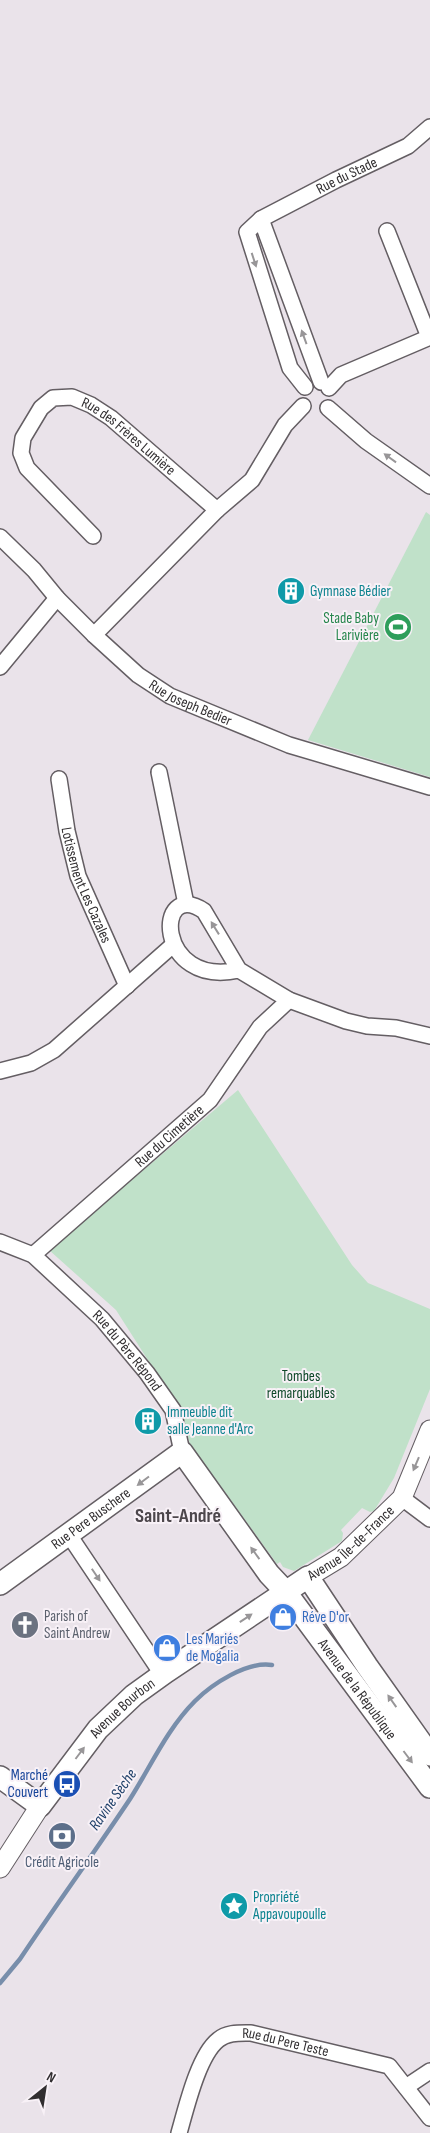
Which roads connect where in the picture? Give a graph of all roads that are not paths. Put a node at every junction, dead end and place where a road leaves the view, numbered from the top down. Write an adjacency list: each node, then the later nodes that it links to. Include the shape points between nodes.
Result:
1 (430, 127): 2 (street, Rue du Stade, via 408,146)
2 (261, 219): 5 (street, one-way to 2); 6 (street, Rue du Stade, one-way to 6, via 246,236 290,368)
3 (387, 231): 4 (street)
4 (429, 337): 5 (street)
5 (325, 385): 6 (street, via 312,382); 8 (street, via 332,398)
6 (305, 387): 7 (street, via 301,396)
7 (303, 406): 8 (street, via 315,414); 10 (street, via 285,425 252,480)
8 (328, 408): 9 (street, one-way to 8)
9 (430, 486)
10 (217, 510): 11 (street, Rue des Frères Lumière, via 111,418 72,397 53,398 40,408 23,438 21,454 27,468); 14 (street)
11 (93, 536)
12 (0, 537): 13 (street, Rue Joseph Bedier)
13 (57, 598): 14 (street, Rue Joseph Bedier); 15 (street)
14 (94, 635): 18 (street, Rue Joseph Bedier, via 138,675 170,696 289,745)
15 (0, 667)
16 (160, 772): 19 (street)
17 (59, 779): 22 (street, Lotissement Les Cazales, via 78,876)
18 (430, 787)
19 (186, 904): 20 (street, via 178,906 172,916 169,933); 21 (street, one-way to 19, via 204,911)
20 (173, 945): 21 (street, via 184,958 207,971 224,973); 22 (street)
21 (239, 970): 23 (street)
22 (127, 986): 25 (street, via 54,1050 31,1063)
23 (288, 1000): 24 (street, via 346,1021); 27 (street, Rue du Cimetière, via 260,1027 210,1100)
24 (430, 1036)
25 (0, 1071)
26 (0, 1242): 27 (street, Rue du Père Répond)
27 (33, 1255): 29 (street, Rue du Père Répond, via 102,1319 147,1373 173,1410)
28 (430, 1430): 30 (street, Avenue Île-de-France, one-way to 30)
29 (182, 1452): 32 (main road, Rue Pere Buschere, one-way to 32); 35 (main road, Rue du Père Répond, one-way to 29)
30 (402, 1498): 31 (street); 33 (street, Avenue Île-de-France, via 341,1557)
31 (430, 1519)
32 (69, 1535): 34 (main road, Rue Pere Buschere); 36 (street, one-way to 36)
33 (308, 1577): 35 (main road, Avenue Île-de-France); 37 (main road, Avenue de la République, one-way to 33)
34 (0, 1584)
35 (285, 1592): 36 (main road, Avenue Bourbon, one-way to 35); 39 (main road, Avenue de la République, one-way to 39)
36 (162, 1674): 40 (main road, Avenue Bourbon, one-way to 36, via 98,1728)
37 (430, 1755)
38 (0, 1777): 40 (main road)
39 (430, 1787)
40 (40, 1806): 41 (street, Avenue Bourbon)
41 (0, 1868)
42 (430, 2070): 43 (street)
43 (406, 2086): 44 (street, Rue du Pere Teste); 45 (street, Rue du Pere Teste, via 389,2066 251,2033 234,2033 217,2040 207,2055 194,2082)
44 (430, 2118)
45 (179, 2133)

